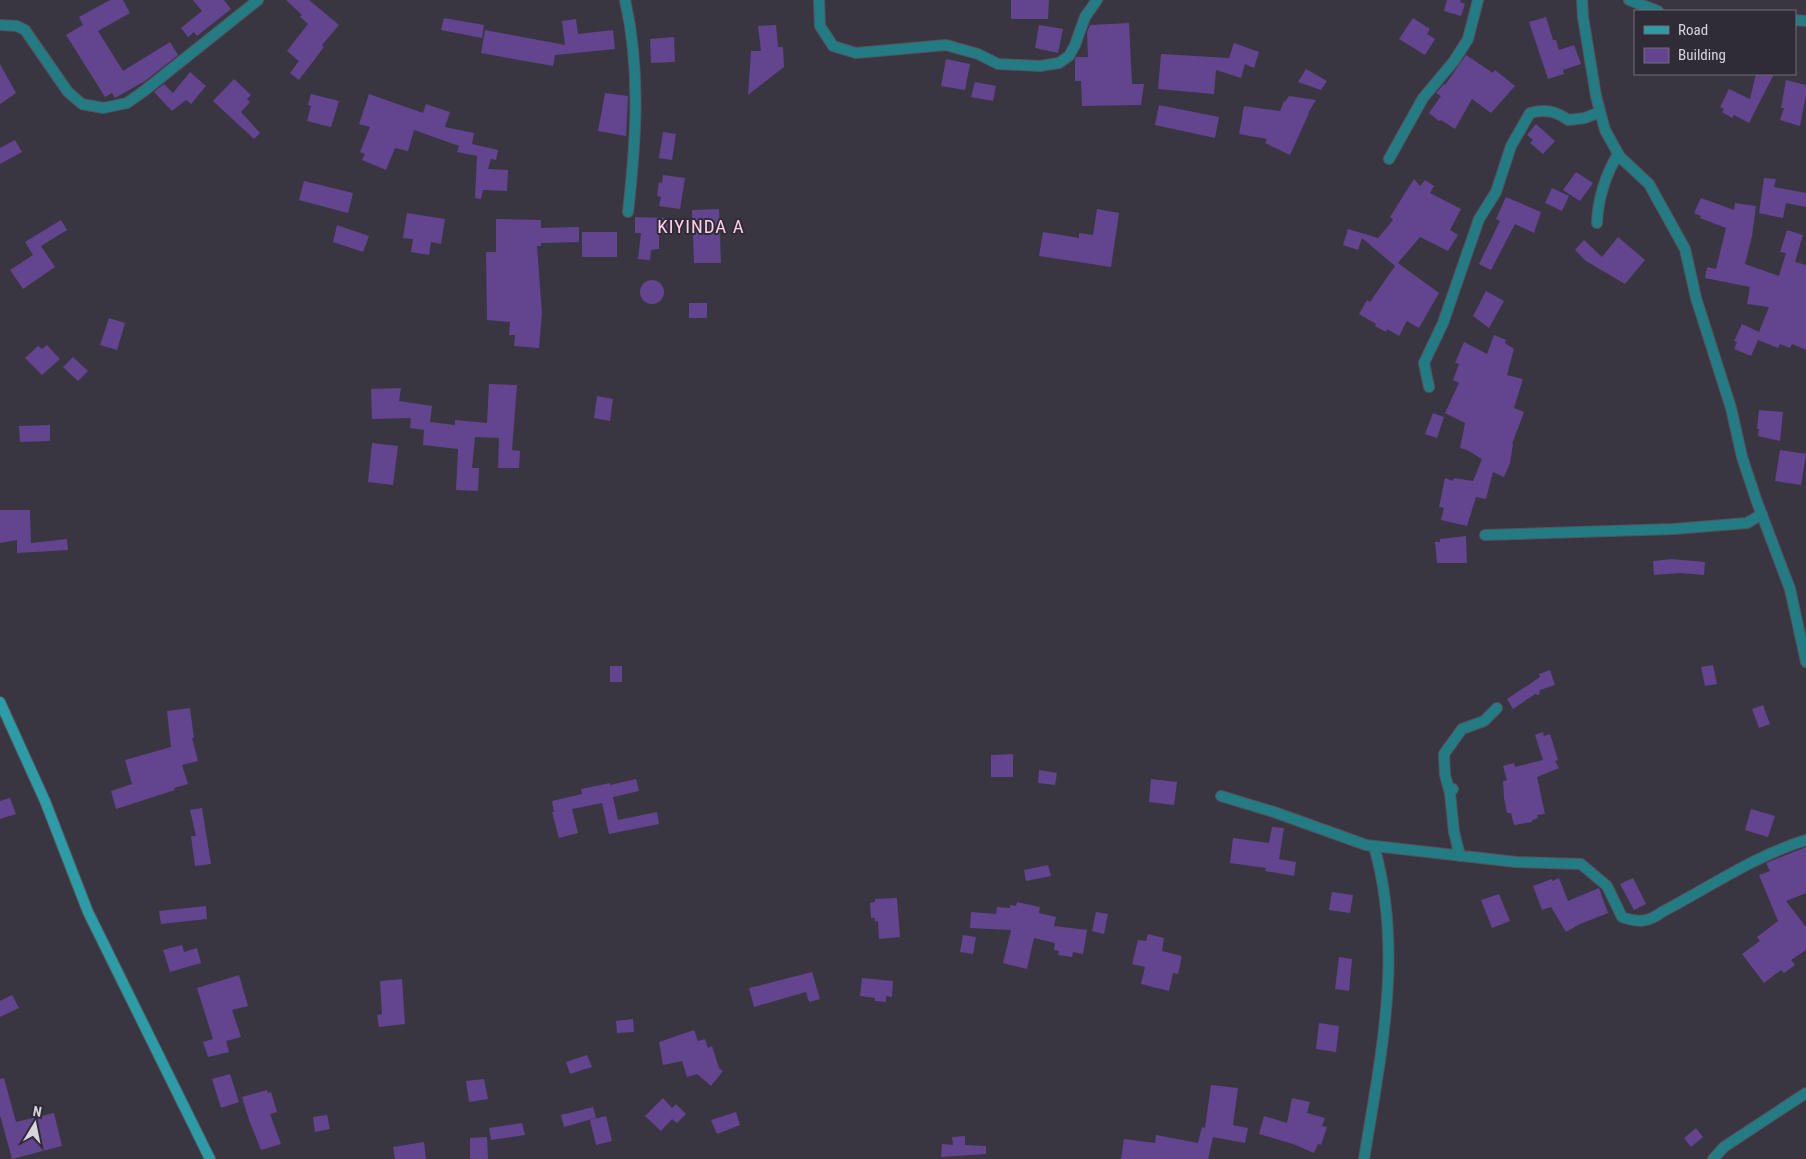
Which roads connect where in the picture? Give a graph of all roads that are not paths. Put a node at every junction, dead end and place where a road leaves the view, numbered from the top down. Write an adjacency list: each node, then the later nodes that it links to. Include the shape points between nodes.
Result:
1 (258, 0): 9 (street, via 127,103 104,108 82,104 68,92 25,30)
2 (625, 0): 13 (street, via 636,85 635,148)
3 (820, 0): 4 (street, via 820,26 833,46 841,49 856,53 946,45 978,54 998,64 1040,66 1059,63 1068,56 1085,17)
4 (1097, 0)
5 (1478, 0): 12 (street, via 1468,39 1423,98)
6 (1582, 0): 10 (street)
7 (1629, 0): 8 (street)
8 (1655, 10)
9 (0, 25)
10 (1600, 112): 11 (street); 15 (street, via 1568,120 1560,114 1543,110 1530,113 1511,146 1496,192 1479,219 1443,323 1424,363)
11 (1618, 154): 14 (street, via 1602,187); 16 (street, via 1649,184 1685,249 1742,457)
12 (1389, 159)
13 (628, 212)
14 (1597, 224)
15 (1429, 387)
16 (1762, 514): 17 (street, via 1747,523 1674,529); 18 (street, via 1790,589)
17 (1484, 535)
18 (1806, 662)
19 (0, 702): 26 (street, via 45,801 88,912)
20 (1497, 708): 24 (street, via 1484,721 1462,729 1444,754 1445,774 1453,790 1454,832)
21 (1221, 796): 23 (street)
22 (1806, 840): 24 (street, via 1733,871 1645,921 1622,917 1607,886 1581,864)
23 (1374, 846): 24 (street); 27 (street, via 1381,870 1388,922 1390,970)
24 (1460, 856)
25 (1806, 1093): 28 (street, via 1724,1147)
26 (210, 1159)
27 (1364, 1159)
28 (1713, 1159)

